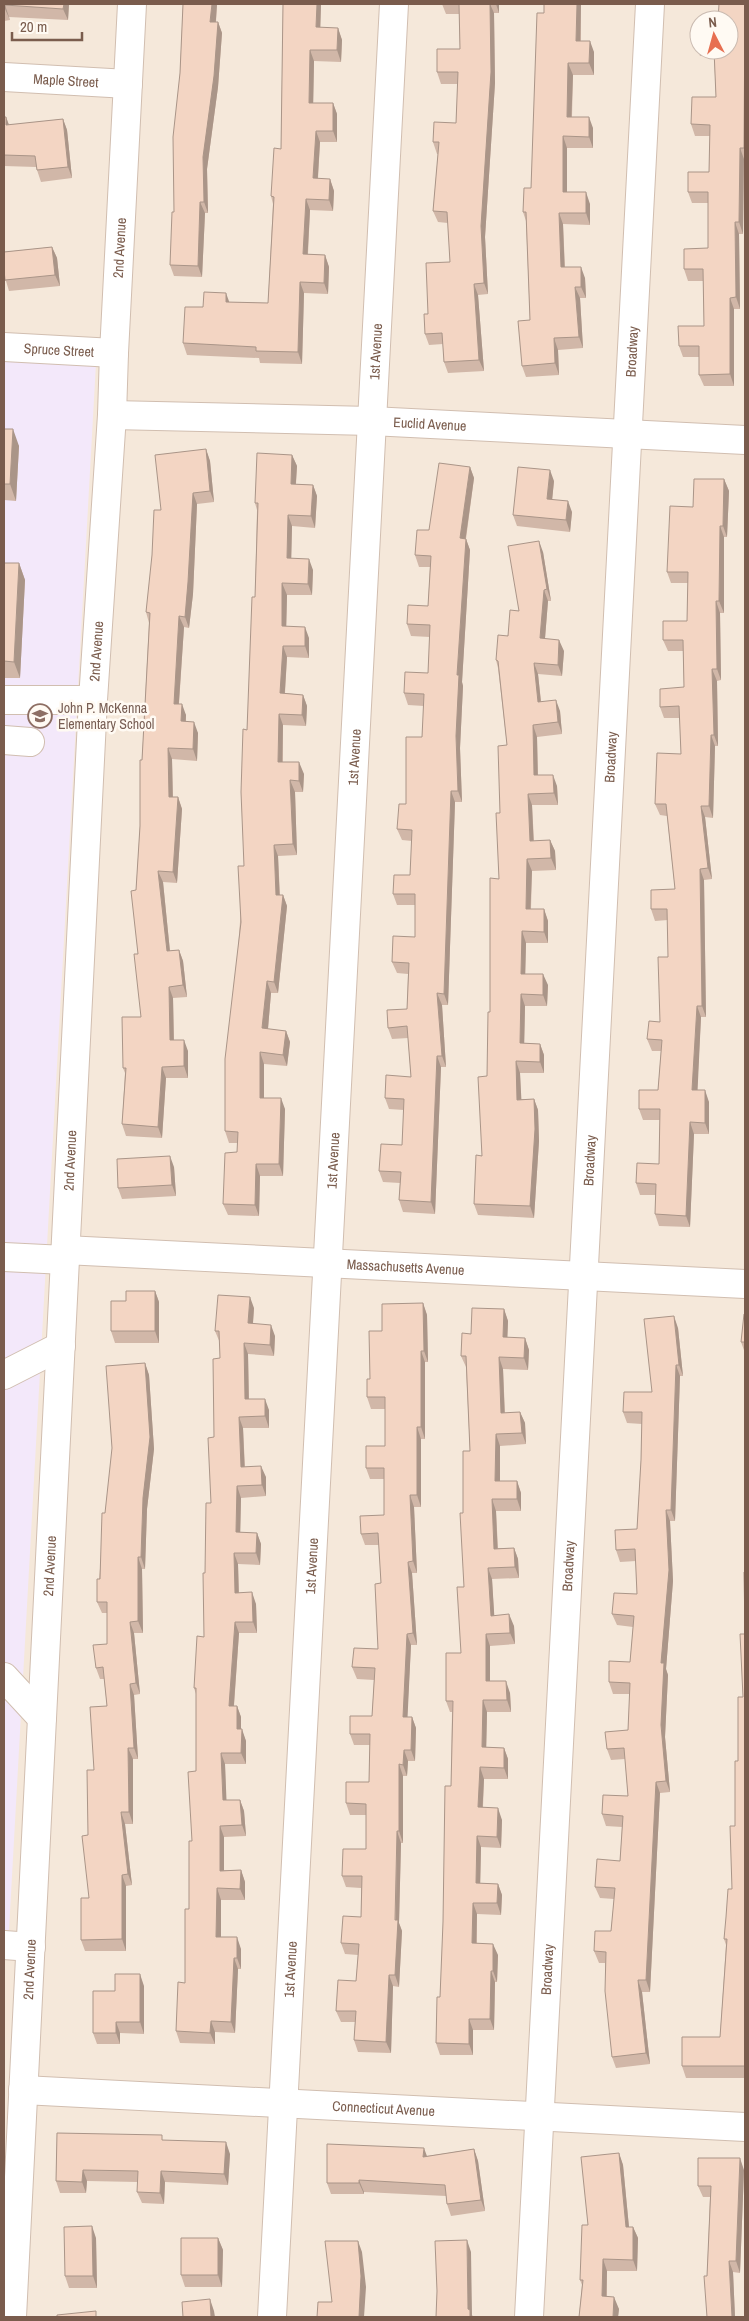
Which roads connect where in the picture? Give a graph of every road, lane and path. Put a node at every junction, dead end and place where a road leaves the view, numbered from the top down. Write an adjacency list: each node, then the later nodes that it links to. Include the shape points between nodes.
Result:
1 (132, 4): 5 (street, 2nd Avenue)
2 (394, 4): 9 (street, 1st Avenue)
3 (650, 4): 10 (street, Broadway)
4 (4, 77): 5 (street, Maple Street)
5 (128, 84): 7 (street, 2nd Avenue)
6 (4, 347): 7 (street, Spruce Street)
7 (114, 353): 8 (street, 2nd Avenue)
8 (112, 415): 9 (street, Euclid Avenue); 13 (street, 2nd Avenue)
9 (372, 421): 10 (street, Euclid Avenue); 16 (street, 1st Avenue)
10 (627, 434): 11 (street, Euclid Avenue); 17 (street, Broadway)
11 (745, 440)
12 (4, 700): 13 (street)
13 (93, 700): 14 (street, 2nd Avenue)
14 (65, 1255): 15 (street, Massachusetts Avenue); 16 (street, Massachusetts Avenue); 19 (street, 2nd Avenue)
15 (4, 1256)
16 (327, 1263): 17 (street, Massachusetts Avenue); 26 (street, 1st Avenue)
17 (583, 1276): 18 (street, Massachusetts Avenue); 27 (street, Broadway)
18 (745, 1284)
19 (61, 1346): 20 (street); 22 (street, 2nd Avenue)
20 (4, 1375)
21 (4, 1677): 22 (street)
22 (42, 1718): 24 (street, 2nd Avenue)
23 (4, 1945): 24 (street)
24 (30, 1947): 25 (street, 2nd Avenue)
25 (23, 2090): 26 (street, Connecticut Avenue); 29 (street, 2nd Avenue)
26 (284, 2103): 27 (street, Connecticut Avenue); 31 (street, 1st Avenue)
27 (539, 2116): 28 (street, Connecticut Avenue); 32 (street, Broadway)
28 (745, 2127)
29 (10, 2213): 30 (street, 2nd Avenue)
30 (12, 2317)
31 (272, 2317)
32 (529, 2317)

